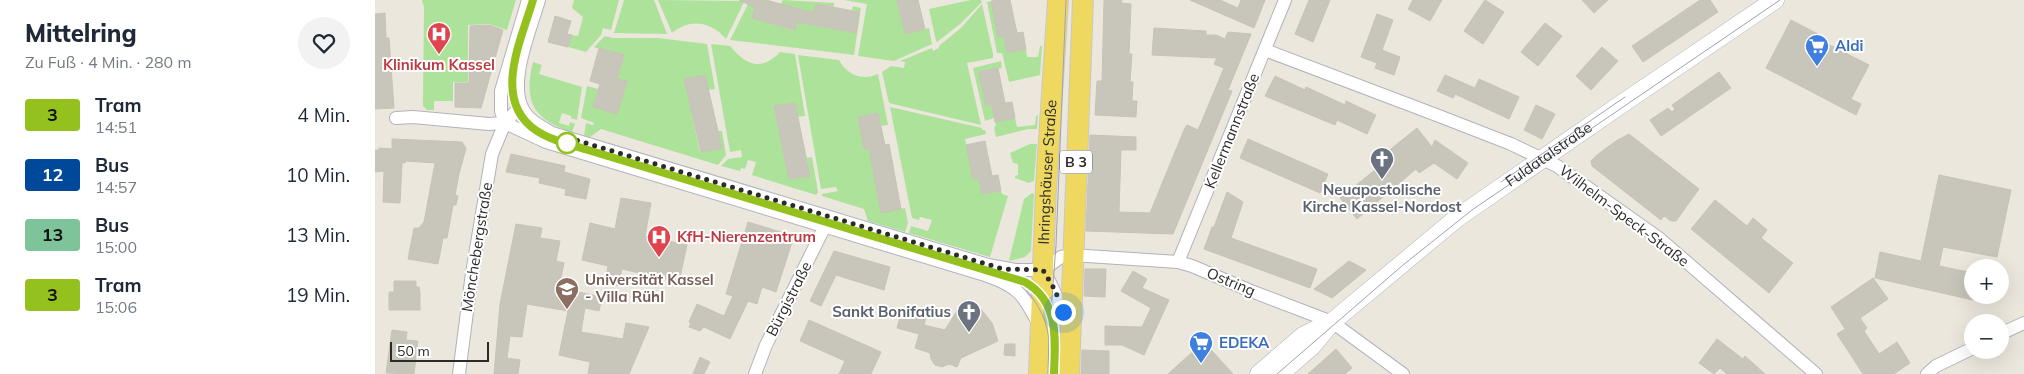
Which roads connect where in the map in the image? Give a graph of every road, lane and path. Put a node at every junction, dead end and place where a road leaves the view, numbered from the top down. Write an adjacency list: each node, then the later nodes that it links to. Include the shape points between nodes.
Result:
1 (528, 0): 10 (street, via 501,91 501,111)
2 (539, 0): 8 (street, via 517,85)
3 (1058, 0): 15 (main road, Ihringshäuser Straße / B 3)
4 (1083, 0): 13 (main road, Ihringshäuser Straße / B 3)
5 (1285, 0): 7 (street, Kellermannstraße)
6 (1775, 0): 11 (main road, Fuldatalstraße)
7 (1265, 50): 11 (street, Wilhelm-Speck-Straße, via 1448,119); 14 (street, Kellermannstraße)
8 (521, 106): 10 (street, Mönchebergstraße); 15 (street, via 531,120 552,133 1003,269)
9 (397, 118): 10 (street, via 489,124)
10 (505, 122): 12 (street, via 546,142); 22 (street, Mönchebergstraße, via 492,154)
11 (1542, 159): 16 (main road, Fuldatalstraße, via 1457,218); 29 (street, Wilhelm-Speck-Straße, via 1557,166 1660,239)
12 (825, 226): 19 (street, via 1001,280 1021,293); 23 (street, Bürgistraße)
13 (1072, 255): 14 (street, Ostring); 15 (street, Ostring, via 1061,257); 18 (main road, Ihringshäuser Straße / B 3)
14 (1178, 262): 16 (street, Ostring)
15 (1043, 270): 18 (street); 19 (main road, Ihringshäuser Straße / B 3)
16 (1332, 322): 26 (main road, Fuldatalstraße, via 1303,336); 27 (main road, Fuldatalstraße, via 1312,346); 28 (street, Ostring)
17 (2024, 323): 20 (street)
18 (1070, 325): 25 (main road, Ihringshäuser Straße / B 3)
19 (1040, 327): 24 (main road, Ihringshäuser Straße / B 3)
20 (2009, 330)
21 (1964, 352): 30 (street)
22 (459, 374)
23 (755, 374)
24 (1039, 374)
25 (1069, 374)
26 (1259, 374)
27 (1280, 374)
28 (1403, 374)
29 (1816, 374)
30 (1927, 374)

